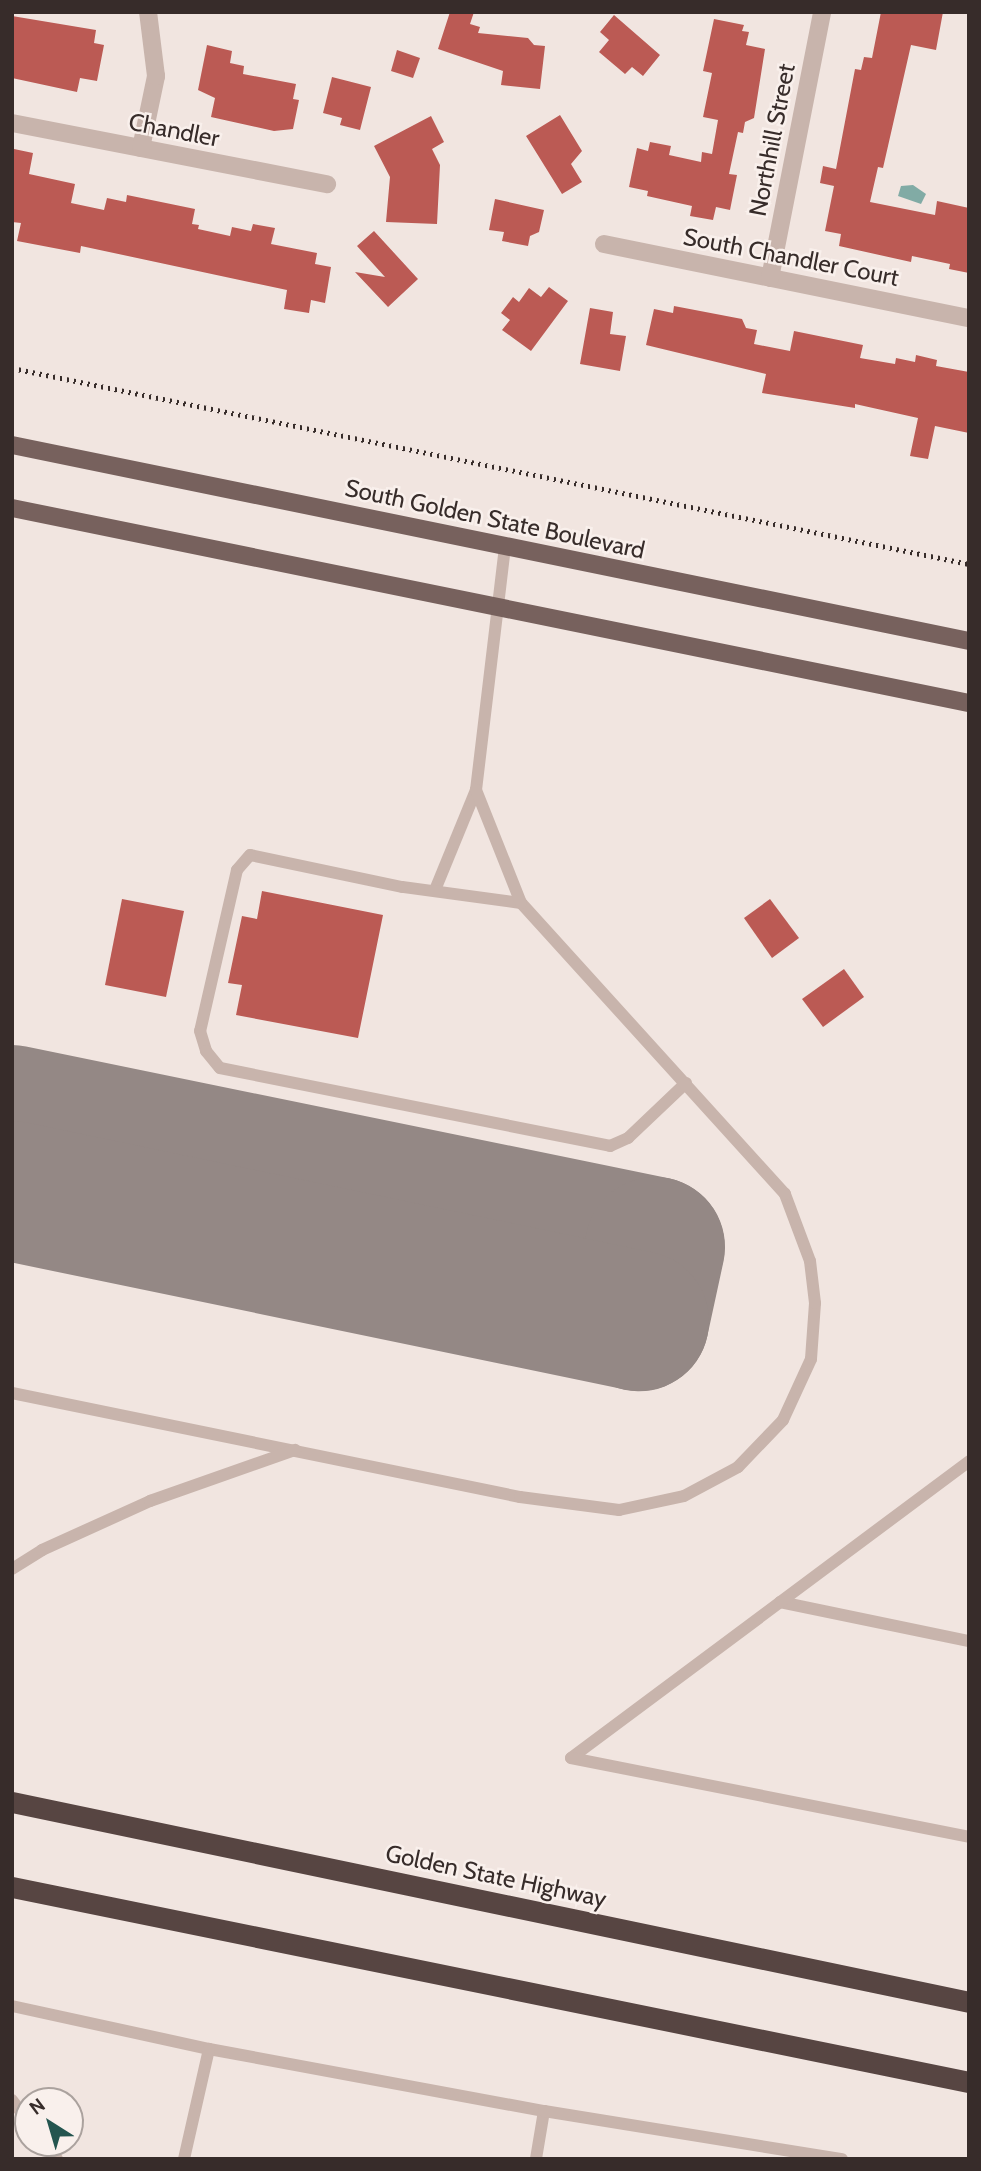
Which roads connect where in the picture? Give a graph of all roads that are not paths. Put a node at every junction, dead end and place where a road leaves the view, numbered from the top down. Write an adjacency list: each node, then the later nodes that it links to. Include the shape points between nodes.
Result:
1 (148, 12): 4 (street, via 156,76)
2 (822, 12): 7 (street, Northhill Street)
3 (12, 123): 4 (street, Chandler)
4 (141, 148): 5 (street, Chandler)
5 (327, 184)
6 (604, 244): 7 (street, South Chandler Court)
7 (769, 278): 8 (street, South Chandler Court)
8 (969, 318)
9 (12, 445): 11 (main road, South Golden State Boulevard)
10 (12, 508): 12 (main road)
11 (505, 546): 12 (lane); 13 (main road, South Golden State Boulevard)
12 (494, 606): 14 (main road); 15 (lane)
13 (969, 641)
14 (969, 703)
15 (476, 790): 16 (lane); 17 (lane)
16 (435, 890): 17 (lane); 18 (lane, via 250,855 237,870 200,1031 206,1051 220,1068 610,1146 628,1138)
17 (521, 903): 18 (lane)
18 (686, 1083): 20 (lane, via 785,1194 810,1261 815,1303 811,1359 783,1420 738,1466 684,1496 620,1510 520,1497)
19 (12, 1392): 20 (lane)
20 (296, 1450): 22 (lane, via 150,1501 42,1550)
21 (969, 1461): 23 (lane)
22 (12, 1569)
23 (780, 1602): 24 (lane); 26 (lane, via 571,1758)
24 (969, 1641)
25 (12, 1802): 28 (highway, Golden State Highway)
26 (969, 1837)
27 (12, 1887): 31 (highway)
28 (969, 2003)
29 (12, 2006): 30 (lane)
30 (209, 2049): 32 (lane); 34 (lane)
31 (969, 2081)
32 (544, 2111): 33 (lane); 35 (lane)
33 (837, 2158)
34 (184, 2159)
35 (536, 2159)

